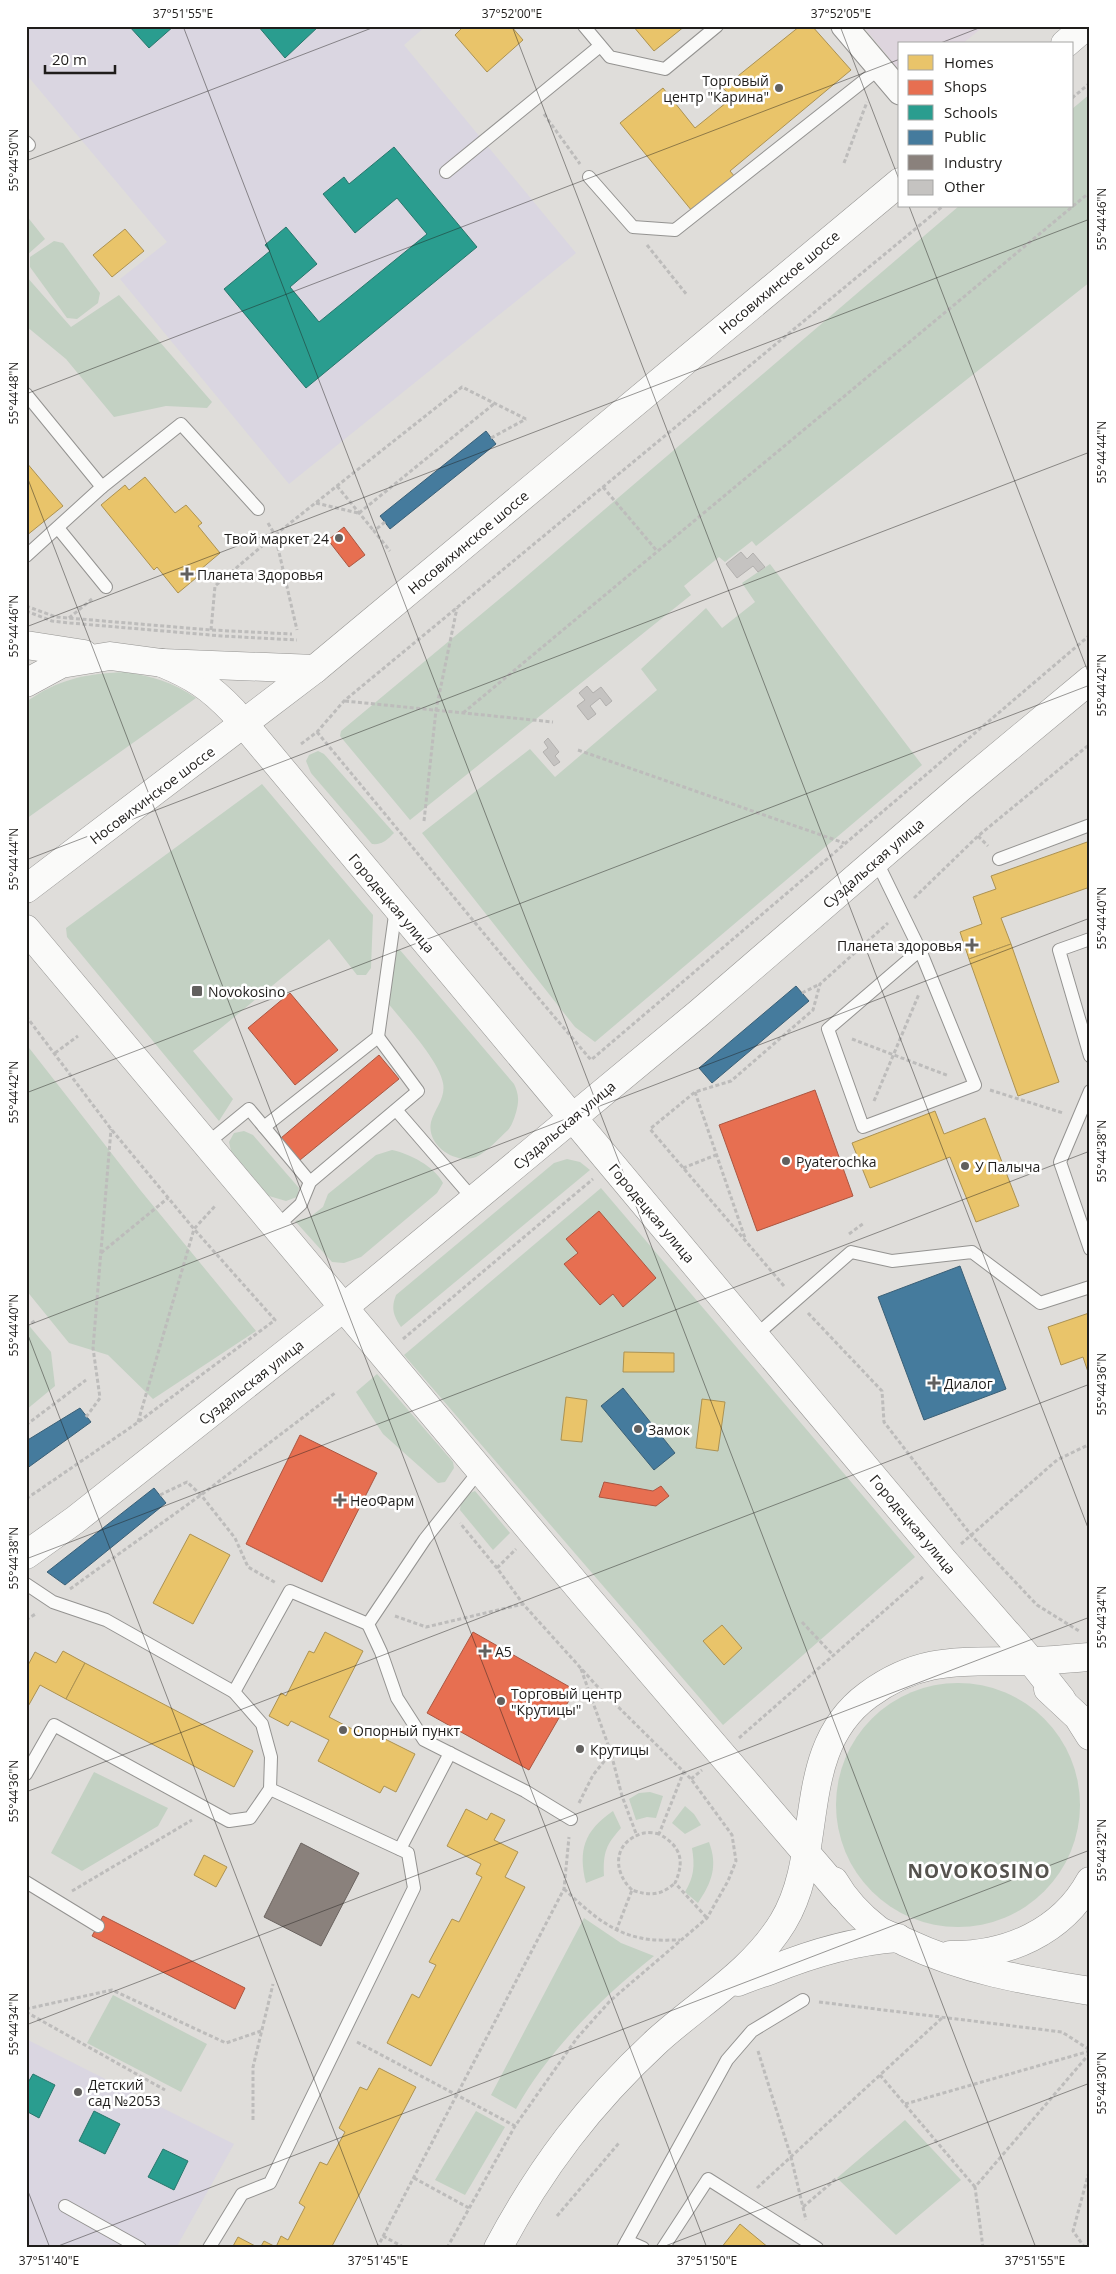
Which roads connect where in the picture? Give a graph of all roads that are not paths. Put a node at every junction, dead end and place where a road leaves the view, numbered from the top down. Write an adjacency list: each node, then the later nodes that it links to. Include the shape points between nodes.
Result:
1 (584, 26): 6 (lane)
2 (717, 26): 6 (lane, via 665,69 610,57)
3 (844, 26): 7 (street)
4 (1086, 26): 5 (street)
5 (1067, 42)
6 (600, 46): 9 (lane)
7 (880, 68): 8 (street); 10 (lane, via 675,230 632,227)
8 (898, 90)
9 (446, 172)
10 (589, 177)
11 (898, 184): 21 (street, Носовихинское шоссе)
12 (26, 394): 13 (lane)
13 (102, 487): 14 (lane, via 181,424); 15 (lane)
14 (258, 509)
15 (58, 528): 16 (lane); 17 (lane)
16 (26, 556)
17 (106, 587)
18 (26, 646): 19 (street)
19 (110, 656): 20 (street); 23 (street, via 61,664)
20 (162, 662): 21 (street); 24 (street, Городецкая улица, via 214,691)
21 (315, 669): 24 (street, Носовихинское шоссе)
22 (1090, 680): 27 (street, Суздальская улица)
23 (26, 682)
24 (244, 725): 28 (street, Носовихинское шоссе); 29 (street, Городецкая улица)
25 (1090, 826): 26 (lane)
26 (999, 859)
27 (876, 860): 32 (lane); 37 (street, Суздальская улица)
28 (26, 890)
29 (396, 907): 33 (lane); 37 (street, Городецкая улица)
30 (26, 929): 39 (street)
31 (1090, 940): 34 (lane, via 1059,950)
32 (920, 950): 32 (lane, via 828,1029 863,1127 975,1085)
33 (378, 1037): 36 (lane, via 418,1091); 38 (lane)
34 (1090, 1056)
35 (1090, 1091): 43 (lane, via 1060,1162)
36 (396, 1111): 40 (lane); 41 (lane)
37 (573, 1118): 41 (street, Суздальская улица); 46 (street, Городецкая улица)
38 (264, 1126): 39 (lane, via 249,1109); 40 (lane)
39 (206, 1145): 42 (street)
40 (310, 1182): 42 (lane, via 301,1204)
41 (474, 1200): 45 (street, Суздальская улица)
42 (275, 1228): 45 (street)
43 (1090, 1249)
44 (1090, 1287): 46 (lane, via 1040,1303 972,1252 892,1262 852,1252)
45 (344, 1308): 47 (street); 48 (street, Суздальская улица, via 75,1520)
46 (754, 1336): 53 (street, Городецкая улица)
47 (480, 1470): 50 (lane, via 426,1538); 63 (street)
48 (26, 1554)
49 (26, 1584): 54 (lane, via 53,1602 106,1620)
50 (368, 1624): 54 (lane, via 290,1591); 57 (lane, via 397,1698 424,1740)
51 (1085, 1644): 53 (street)
52 (972, 1661): 53 (street); 55 (street, via 1023,1674); 59 (street, via 915,1668 888,1680 865,1697 844,1719 831,1740)
53 (1032, 1662): 55 (street, Городецкая улица)
54 (234, 1692): 60 (lane, via 262,1724 271,1757)
55 (1062, 1700): 56 (street)
56 (1090, 1736)
57 (450, 1753): 61 (lane, via 525,1791); 62 (lane)
58 (26, 1774): 60 (lane, via 54,1725 229,1821 250,1818)
59 (816, 1786): 63 (street); 66 (street, via 816,1832 829,1873)
60 (270, 1789): 62 (lane)
61 (571, 1819)
62 (400, 1849): 77 (lane, via 408,1853 414,1888 270,2183 242,2194)
63 (806, 1851): 66 (street); 71 (street, via 802,1876 784,1921 755,1959)
64 (1090, 1881): 69 (street, via 1070,1908 1026,1941 999,1951 972,1955)
65 (26, 1882): 67 (lane)
66 (843, 1896): 68 (street, via 879,1931)
67 (98, 1926)
68 (898, 1938): 69 (street); 71 (street, via 859,1942 798,1958 750,1976)
69 (924, 1951): 70 (street, via 1000,1976)
70 (1090, 1991)
71 (707, 2000): 78 (street, via 657,2042 588,2112 527,2194)
72 (803, 2000): 74 (lane, via 752,2031 727,2060)
73 (65, 2206): 76 (lane)
74 (625, 2244): 79 (lane)
75 (814, 2245): 80 (lane, via 708,2179)
76 (140, 2248)
77 (209, 2248)
78 (498, 2248)
79 (643, 2248)
80 (663, 2248)

